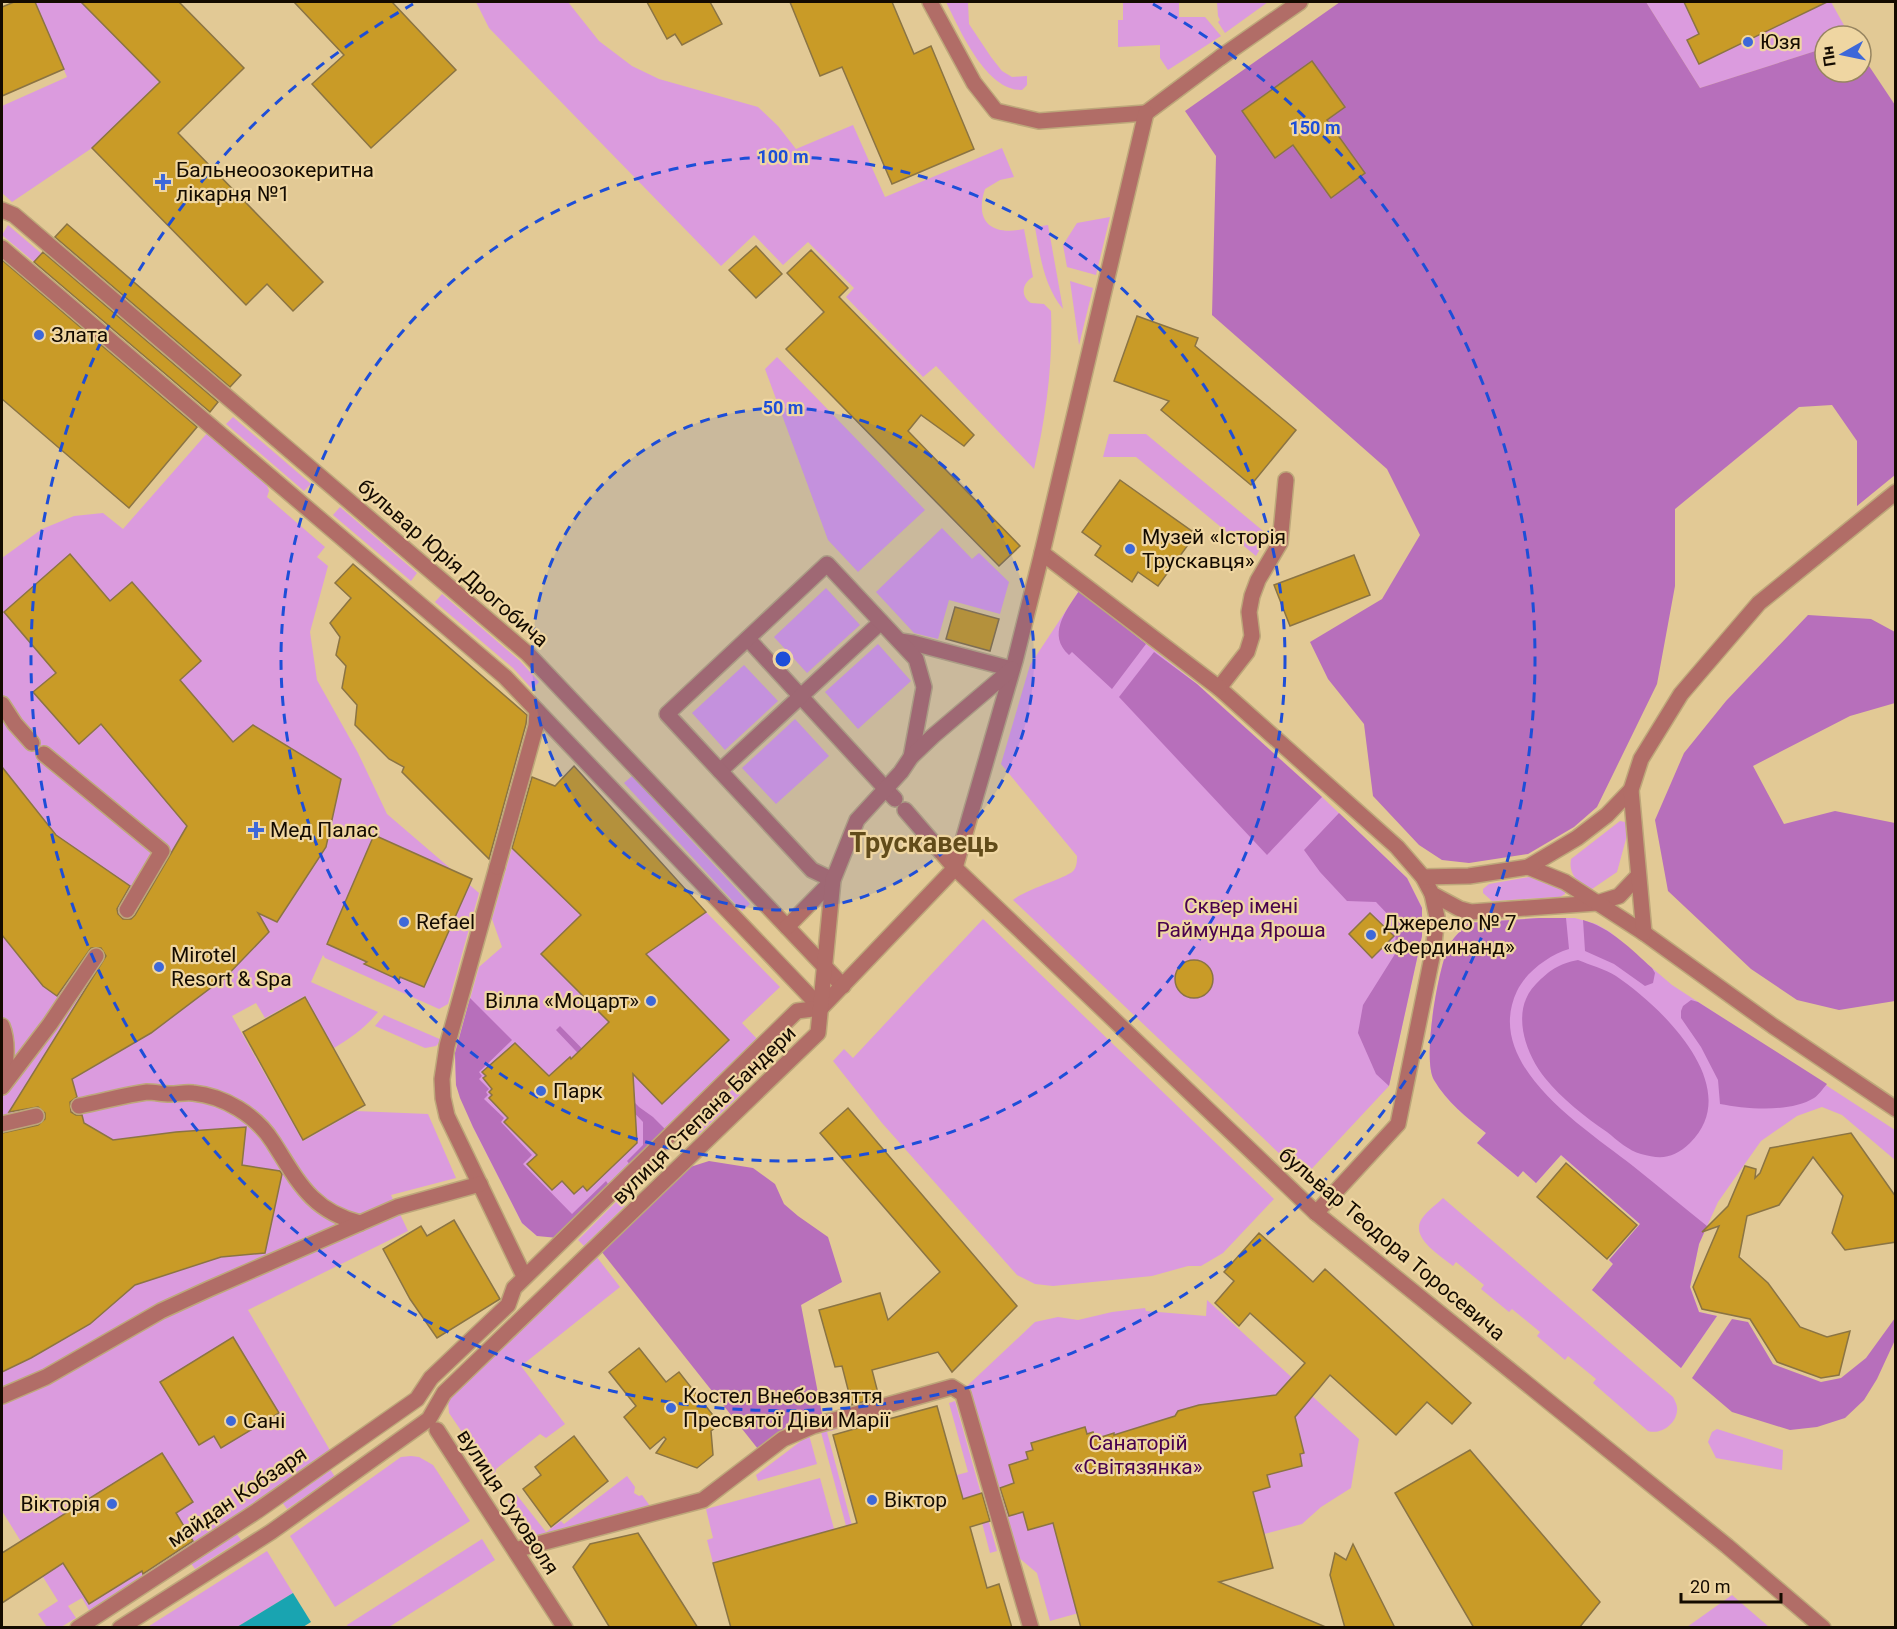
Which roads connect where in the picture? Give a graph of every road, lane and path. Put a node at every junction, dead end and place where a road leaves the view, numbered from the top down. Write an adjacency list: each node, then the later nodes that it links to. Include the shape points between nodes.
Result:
1 (930, 2): 3 (street, via 974,83 996,111 1039,121)
2 (1300, 2): 3 (street)
3 (1146, 113): 8 (street)
4 (2, 210): 29 (street, бульвар Юрія Дрогобича, via 14,215 528,654)
5 (2, 248): 16 (street, via 505,677)
6 (1286, 480): 13 (street, via 1280,543 1252,596 1252,636 1247,652)
7 (1896, 492): 19 (street, via 1759,603 1681,694 1641,759)
8 (1042, 553): 12 (street); 13 (street)
9 (881, 622): 10 (street, via 827,564); 11 (street); 14 (street)
10 (748, 639): 14 (street, бульвар Теодора Торосевича); 18 (street, via 667,714)
11 (900, 641): 12 (street); 17 (street, via 916,659 924,687)
12 (1012, 669): 17 (street); 22 (street)
13 (1219, 688): 24 (street, via 1365,817)
14 (801, 697): 18 (street); 20 (street, бульвар Теодора Торосевича)
15 (2, 704): 28 (street, via 38,748 162,851)
16 (537, 711): 34 (street); 41 (street, via 447,1046 442,1079 447,1116)
17 (911, 757): 20 (street)
18 (720, 771): 25 (street, via 812,870)
19 (1631, 790): 21 (street, via 1577,838); 23 (street)
20 (895, 799): 22 (street, бульвар Теодора Торосевича); 25 (street, via 857,820)
21 (1528, 867): 24 (street, via 1469,876); 27 (street, via 1565,882)
22 (955, 868): 33 (street); 42 (street, бульвар Теодора Торосевича)
23 (1638, 876): 27 (street, via 1619,896); 30 (street)
24 (1423, 877): 26 (street)
25 (833, 880): 29 (street); 32 (street)
26 (1432, 894): 27 (street, via 1471,912); 42 (street, via 1437,917 1433,952 1398,1124)
27 (1598, 903): 30 (street)
28 (127, 910)
29 (787, 927): 32 (street, бульвар Юрія Дрогобича)
30 (1644, 933): 38 (street)
31 (96, 957): 36 (street)
32 (825, 967): 33 (street, бульвар Юрія Дрогобича); 34 (street)
33 (843, 986): 34 (street)
34 (821, 1008): 44 (street, вулиця Степана Бандери, via 797,1011); 47 (street, вулиця Степана Бандери, via 818,1033 444,1393)
35 (2, 1026): 36 (street, via 6,1069)
36 (2, 1087)
37 (79, 1106): 43 (street, via 148,1092 190,1092 216,1097 260,1125 311,1198 343,1219)
38 (1896, 1109)
39 (36, 1116): 40 (street)
40 (2, 1124)
41 (480, 1184): 43 (street, via 397,1207); 44 (street)
42 (1316, 1213): 53 (street, бульвар Теодора Торосевича)
43 (360, 1223): 45 (street, via 161,1311 46,1377)
44 (523, 1275): 46 (street, вулиця Степана Бандери, via 508,1305 431,1378)
45 (2, 1396)
46 (417, 1399): 47 (street, вулиця Суховоля); 49 (street, майдан Кобзаря, via 257,1511)
47 (433, 1424): 48 (street, вулиця Суховоля); 50 (street)
48 (515, 1550): 51 (street, вулиця Суховоля); 52 (street, via 703,1500 783,1439 813,1426 952,1387 963,1394)
49 (78, 1628)
50 (120, 1628)
51 (565, 1628)
52 (1031, 1628)
53 (1823, 1628)

